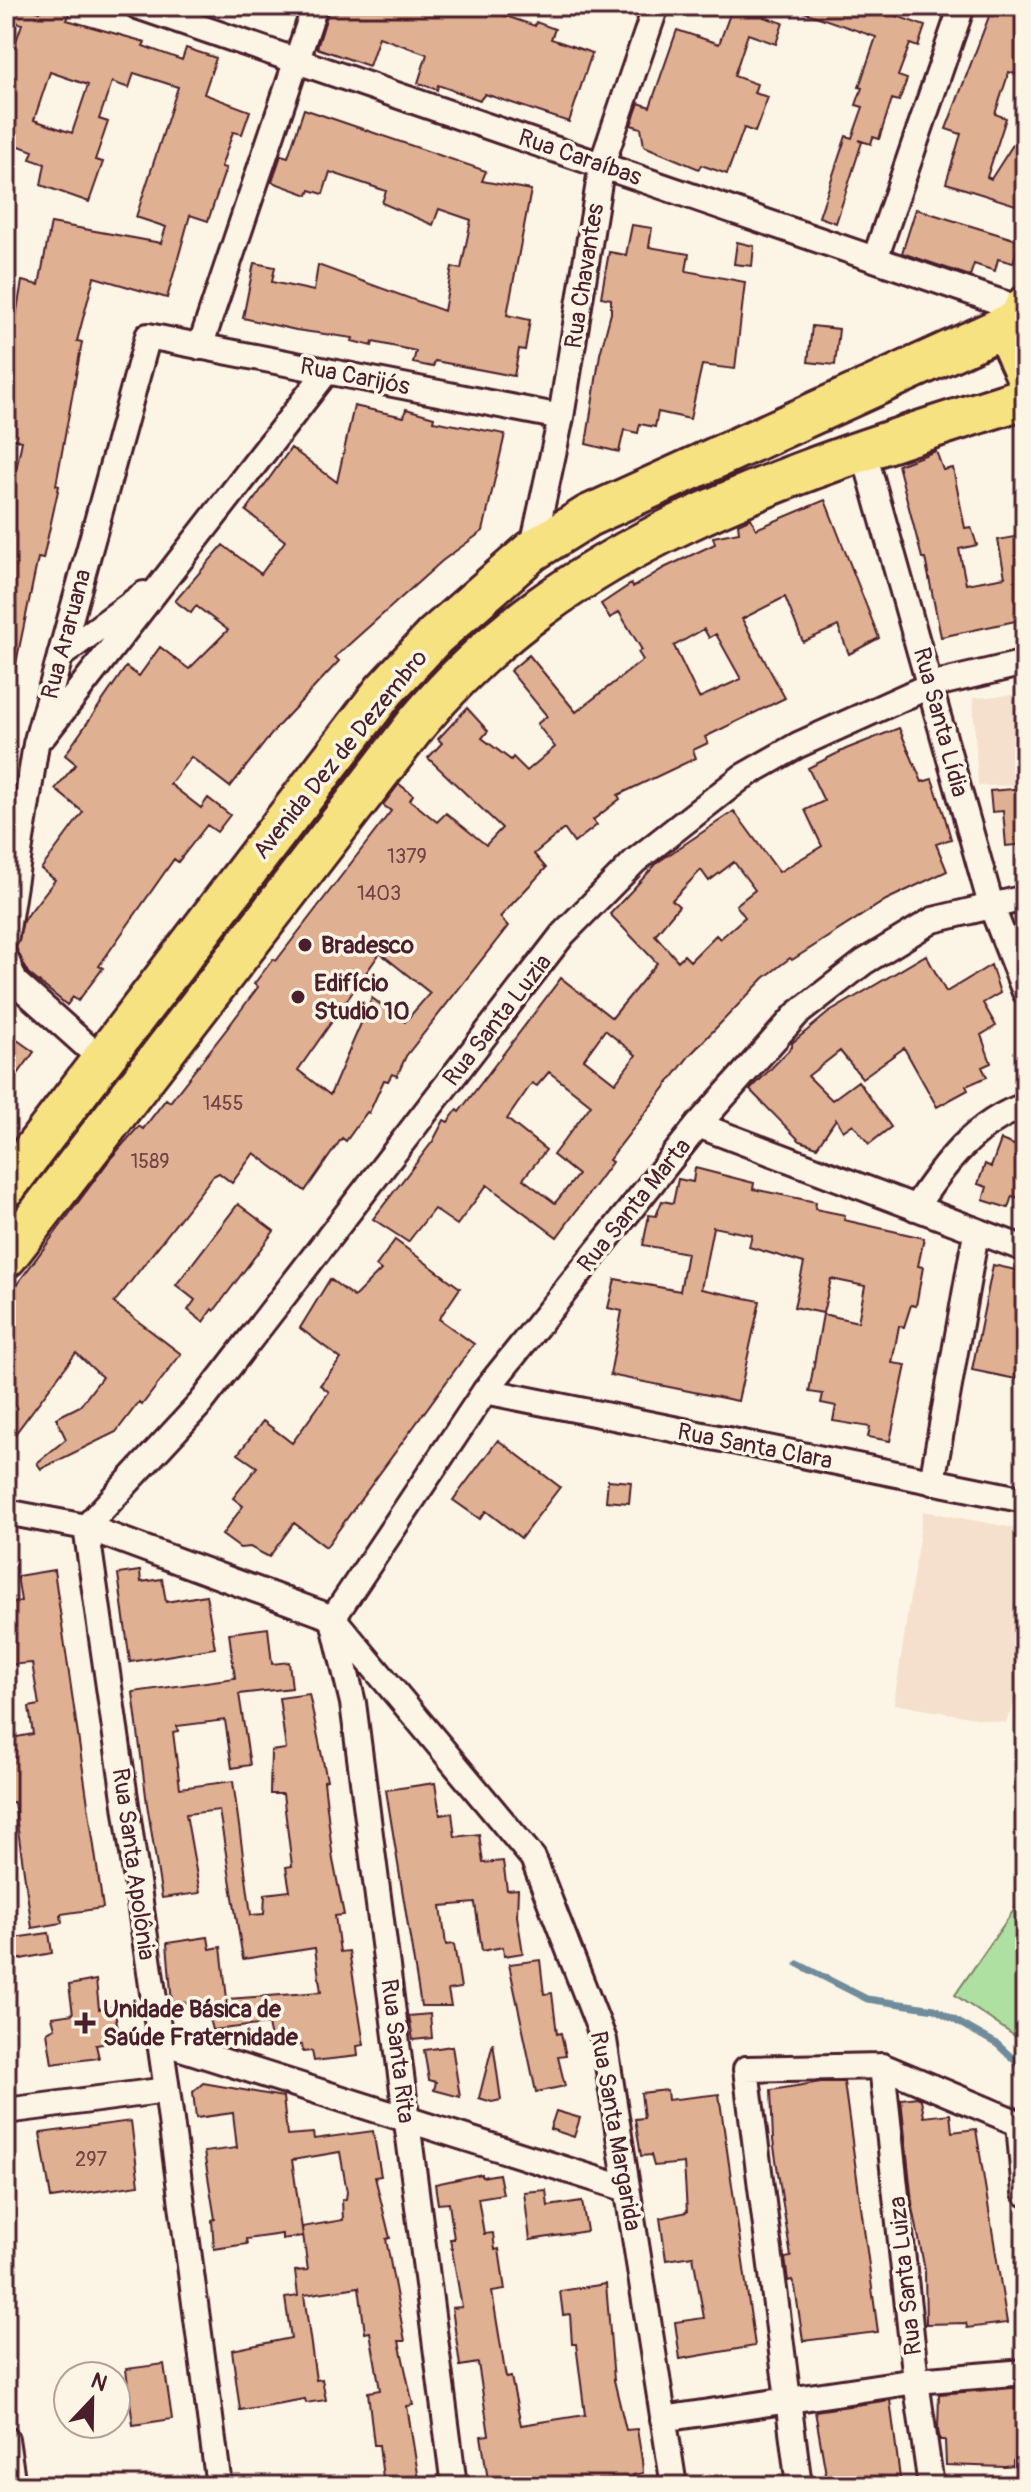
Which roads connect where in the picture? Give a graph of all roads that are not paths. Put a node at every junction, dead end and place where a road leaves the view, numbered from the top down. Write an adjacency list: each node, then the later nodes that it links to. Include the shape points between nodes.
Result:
1 (137, 6): 5 (street, Rua Caraíbas)
2 (315, 6): 5 (street)
3 (656, 6): 6 (street, Rua Chavantes)
4 (962, 6): 7 (street)
5 (296, 62): 6 (street, Rua Caraíbas); 10 (street)
6 (602, 164): 7 (street, Rua Caraíbas); 14 (street, Rua Chavantes)
7 (875, 259): 8 (street, Rua Caraíbas)
8 (1022, 313): 12 (highway, via 1014,348); 16 (highway, Avenida Dez de Dezembro, via 630,494)
9 (148, 336): 10 (street, Rua Carijós); 18 (street, Rua Araruana)
10 (200, 347): 11 (street, Rua Carijós)
11 (327, 371): 14 (street, Rua Carijós); 17 (street)
12 (1025, 372)
13 (1025, 398): 15 (highway, Avenida Dez de Dezembro)
14 (561, 417): 16 (street, Rua Chavantes)
15 (863, 449): 20 (street, Rua Santa Lídia); 34 (highway, Avenida Dez de Dezembro, via 740,495 654,536 551,598 454,682)
16 (532, 551): 27 (highway, Avenida Dez de Dezembro, via 435,636 384,691)
17 (172, 573): 18 (street); 21 (street)
18 (60, 656): 21 (street, Rua Araruana)
19 (1025, 663): 20 (street, Rua Santa Luzia)
20 (931, 685): 23 (street, Rua Santa Lídia); 39 (street, Rua Santa Luzia, via 798,745 742,777 635,861 563,934 201,1403)
21 (36, 744): 24 (street, Rua Araruana)
22 (1025, 898): 23 (street, Rua Santa Marta)
23 (991, 905): 26 (street, Rua Santa Lídia); 29 (street, Rua Santa Marta, via 933,920 864,962 797,1014)
24 (6, 936)
25 (6, 959): 27 (street, via 15,982)
26 (1025, 992)
27 (102, 1060): 30 (highway, Avenida Dez de Dezembro)
28 (1025, 1106): 31 (street, via 1006,1112 960,1148)
29 (698, 1125): 31 (street); 35 (street, Rua Santa Marta)
30 (6, 1186)
31 (915, 1208): 32 (street)
32 (976, 1233): 33 (street); 36 (street)
33 (1025, 1249)
34 (6, 1257)
35 (485, 1391): 36 (street, Rua Santa Clara); 40 (street, Rua Santa Marta)
36 (932, 1482): 37 (street, Rua Santa Clara)
37 (1025, 1500)
38 (6, 1512): 39 (street)
39 (86, 1527): 40 (street); 41 (street, Rua Santa Apolônia)
40 (333, 1618): 45 (street, Rua Santa Rita, via 353,1703); 47 (street, Rua Santa Margarida, via 533,1858 604,2040)
41 (159, 2041): 43 (street, Rua Santa Apolônia); 45 (street)
42 (882, 2066): 46 (street); 50 (street, Rua Santa Luiza); 51 (street, via 746,2069)
43 (167, 2090): 44 (street); 55 (street, Rua Santa Apolônia)
44 (6, 2111)
45 (406, 2117): 47 (street); 56 (street, Rua Santa Rita)
46 (1022, 2125): 48 (street)
47 (627, 2189): 52 (street, Rua Santa Margarida)
48 (1025, 2193)
49 (1025, 2372): 50 (street)
50 (916, 2381): 51 (street); 59 (street, Rua Santa Luiza)
51 (787, 2400): 52 (street); 58 (street)
52 (663, 2419): 57 (street, Rua Santa Margarida)
53 (6, 2439): 54 (street)
54 (13, 2486)
55 (219, 2486)
56 (454, 2486)
57 (674, 2486)
58 (799, 2486)
59 (931, 2486)

